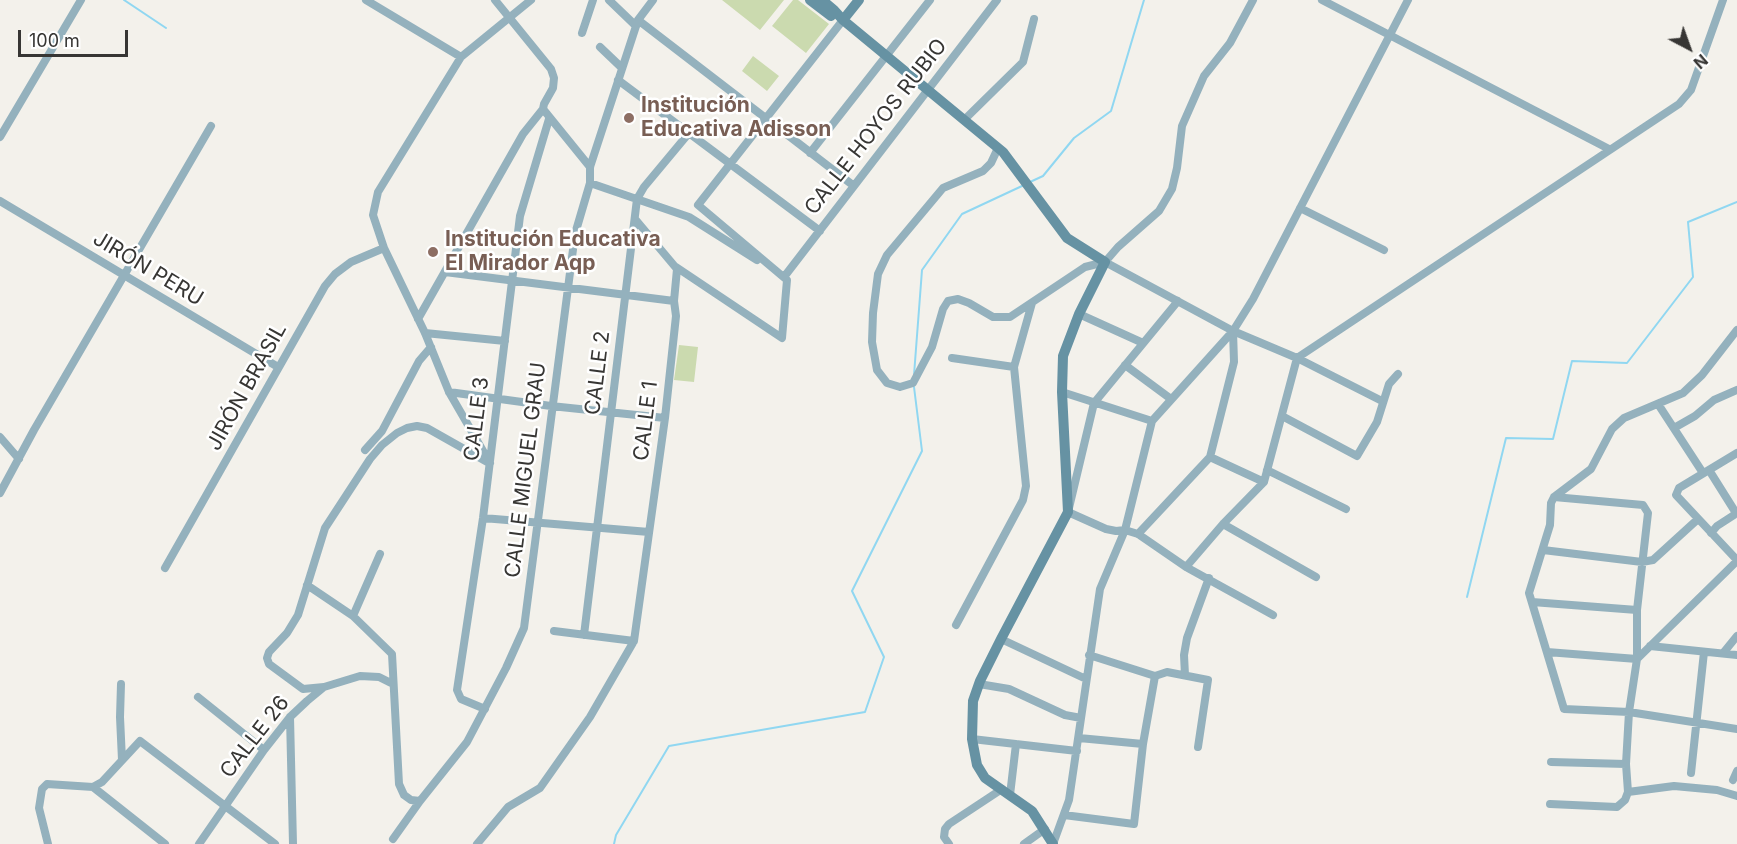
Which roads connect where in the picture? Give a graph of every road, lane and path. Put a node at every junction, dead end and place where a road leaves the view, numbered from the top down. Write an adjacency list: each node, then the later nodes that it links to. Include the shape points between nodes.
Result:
1 (81, 0): 35 (street)
2 (366, 0): 25 (street)
3 (495, 0): 17 (street)
4 (531, 0): 17 (street)
5 (593, 0): 21 (street)
6 (609, 0): 20 (street)
7 (653, 0): 20 (street, CALLE MIGUEL GRAU)
8 (810, 0): 19 (street)
9 (822, 0): 19 (street)
10 (859, 0): 19 (street)
11 (930, 0): 24 (street)
12 (997, 0): 28 (street, CALLE HOYOS RUBIO)
13 (1253, 0): 50 (street, via 1230,43 1204,76 1182,126 1172,189 1159,211)
14 (1322, 0): 22 (street)
15 (1408, 0): 22 (street)
16 (1723, 0): 37 (street, via 1691,90 1679,104)
17 (510, 18): 25 (street); 29 (street, via 551,69 553,87)
18 (1034, 19): 32 (street, via 1023,62)
19 (843, 20): 24 (street); 31 (street)
20 (637, 23): 26 (street, CALLE MIGUEL GRAU); 31 (street)
21 (582, 33)
22 (1391, 34): 37 (street); 45 (street)
23 (600, 47): 26 (street)
24 (886, 56): 28 (street); 38 (street)
25 (461, 57): 48 (street, via 378,192 373,215)
26 (622, 68): 27 (street, CALLE MIGUEL GRAU)
27 (618, 80): 34 (street); 40 (street, CALLE MIGUEL GRAU)
28 (928, 90): 32 (street); 42 (street, CALLE HOYOS RUBIO)
29 (543, 110): 30 (street); 52 (street, via 524,134)
30 (549, 119): 40 (street); 56 (street, CALLE 3, via 520,216)
31 (766, 119): 38 (street); 39 (street)
32 (964, 120): 36 (street)
33 (211, 126): 53 (street)
34 (689, 133): 39 (street); 43 (street, CALLE 2)
35 (0, 137)
36 (998, 148): 50 (street, via 1072,242); 62 (street, via 982,171 943,188 887,255 878,274 873,313 877,370 888,382 900,387 913,383 932,347 948,301 958,299 1002,318)
37 (1609, 149): 72 (street)
38 (810, 153): 42 (street)
39 (730, 164): 47 (street); 54 (street, via 698,205)
40 (590, 167): 41 (street, CALLE MIGUEL GRAU)
41 (590, 183): 43 (street); 57 (street, CALLE MIGUEL GRAU, via 575,234)
42 (854, 186): 47 (street, CALLE HOYOS RUBIO)
43 (637, 199): 46 (street, CALLE 2); 54 (street, via 689,217)
44 (0, 201): 53 (street, JIRÓN PERU)
45 (1300, 208): 49 (street); 66 (street)
46 (634, 219): 51 (street); 59 (street, CALLE 2)
47 (820, 231): 54 (street, CALLE HOYOS RUBIO)
48 (384, 248): 64 (street); 74 (street, JIRÓN BRASIL, via 351,262 335,274)
49 (1384, 250)
50 (1106, 262): 61 (street); 62 (street, via 1085,267); 63 (street)
51 (676, 267): 55 (street); 58 (street, CALLE 1)
52 (445, 272): 56 (street); 64 (street)
53 (124, 275): 74 (street, JIRÓN PERU); 97 (street)
54 (784, 277): 55 (street, via 787,287 782,338)
55 (696, 280): 58 (street, via 689,279)
56 (512, 281): 57 (street); 68 (street, CALLE 3)
57 (567, 287): 59 (street); 85 (street, CALLE MIGUEL GRAU)
58 (675, 288): 60 (street, CALLE 1)
59 (625, 294): 60 (street); 86 (street, CALLE 2)
60 (674, 301): 88 (street, CALLE 1, via 676,316)
61 (1178, 301): 66 (street); 69 (street)
62 (1032, 303): 75 (street)
63 (1079, 314): 69 (street); 79 (street, via 1062,356)
64 (418, 319): 67 (street)
65 (1737, 330): 84 (street, via 1683,393)
66 (1233, 331): 72 (street); 81 (street); 96 (street, via 1234,362)
67 (425, 333): 68 (street); 70 (street)
68 (505, 341): 80 (street, CALLE 3)
69 (1143, 343): 73 (street)
70 (431, 347): 78 (street); 91 (street, via 419,361)
71 (952, 358): 75 (street)
72 (1298, 358): 82 (street); 87 (street)
73 (1125, 365): 81 (street); 83 (street)
74 (278, 367): 121 (street, JIRÓN BRASIL)
75 (1014, 367): 129 (street, via 1026,486 1023,500)
76 (1398, 374): 82 (street)
77 (1737, 390): 90 (street, via 1714,400)
78 (449, 392): 80 (street); 98 (street)
79 (1062, 392): 83 (street); 105 (street)
80 (498, 399): 85 (street); 98 (street, CALLE 3)
81 (1171, 399): 89 (street)
82 (1382, 401): 87 (street, via 1377,422 1357,456)
83 (1094, 403): 89 (street); 105 (street)
84 (1658, 404): 90 (street); 103 (street, via 1624,418 1612,429 1591,469)
85 (551, 406): 86 (street); 109 (street, CALLE MIGUEL GRAU)
86 (611, 412): 88 (street); 111 (street, CALLE 2)
87 (1282, 416): 99 (street)
88 (665, 418): 113 (street, CALLE 1)
89 (1152, 421): 112 (street)
90 (1674, 428): 100 (street)
91 (382, 431): 93 (street); 94 (street)
92 (0, 437): 97 (street)
93 (393, 437): 98 (street, via 407,428 427,428); 124 (street, via 370,459 325,528)
94 (365, 450)
95 (1737, 453): 100 (street)
96 (1210, 457): 101 (street); 115 (street)
97 (19, 459): 102 (street)
98 (490, 463): 107 (street, CALLE 3)
99 (1267, 470): 101 (street); 104 (street)
100 (1706, 472): 106 (street); 108 (street, via 1679,488 1676,495)
101 (1264, 482): 110 (street)
102 (0, 493)
103 (1554, 497): 116 (street); 119 (street, via 1643,505 1648,513)
104 (1346, 509)
105 (1068, 512): 112 (street, via 1106,528); 133 (street)
106 (1737, 513): 114 (street)
107 (483, 518): 109 (street); 150 (street, CALLE 3, via 457,693 461,699)
108 (1698, 519): 114 (street); 119 (street, via 1653,560)
109 (537, 522): 111 (street); 150 (street, CALLE MIGUEL GRAU, via 524,628)
110 (1223, 524): 120 (street); 122 (street)
111 (596, 528): 113 (street); 131 (street, CALLE 2)
112 (1125, 530): 115 (street); 140 (street, via 1100,589)
113 (649, 532): 134 (street, CALLE 1)
114 (1711, 532): 118 (street)
115 (1138, 534): 120 (street)
116 (1543, 549): 119 (street); 125 (street, via 1530,593)
117 (380, 554): 128 (street)
118 (1737, 561): 135 (street)
119 (1642, 562): 126 (street)
120 (1186, 567): 123 (street)
121 (165, 568)
122 (1316, 577)
123 (1209, 578): 127 (street); 142 (street, via 1187,638)
124 (307, 585): 128 (street); 148 (street, via 298,615 267,658 269,664 303,689)
125 (1532, 602): 126 (street); 136 (street)
126 (1637, 610): 141 (street)
127 (1273, 615)
128 (353, 616): 146 (street, via 392,654)
129 (956, 625)
130 (554, 631): 131 (street)
131 (584, 635): 134 (street)
132 (1737, 636): 138 (street)
133 (1001, 639): 144 (street); 147 (street)
134 (634, 642): 184 (street, via 590,717 540,788 508,807)
135 (1650, 646): 137 (street); 141 (street)
136 (1547, 652): 141 (street); 151 (street, via 1564,709)
137 (1704, 652): 138 (street); 154 (street)
138 (1724, 652): 139 (street)
139 (1737, 655)
140 (1089, 656): 143 (street); 144 (street)
141 (1636, 659): 151 (street)
142 (1185, 675): 143 (street, via 1167,672); 160 (street, via 1208,680)
143 (1155, 676): 159 (street)
144 (1086, 679): 153 (street)
145 (121, 684): 163 (street)
146 (393, 684): 148 (street, CALLE 26, via 379,677 360,676); 173 (street, via 399,784 404,795)
147 (979, 684): 153 (street, via 1008,689 1065,715); 157 (street, via 973,701)
148 (324, 687): 152 (street, CALLE 26)
149 (198, 697): 161 (street)
150 (485, 709): 173 (street, CALLE MIGUEL GRAU, via 467,742)
151 (1629, 712): 154 (street); 165 (street)
152 (290, 717): 161 (street, CALLE 26); 183 (street)
153 (1081, 718): 156 (street)
154 (1696, 724): 155 (street); 167 (street)
155 (1737, 729)
156 (1079, 738): 159 (street); 162 (street)
157 (972, 739): 158 (street); 170 (street, via 977,765 985,778)
158 (1016, 744): 162 (street); 170 (street)
159 (1143, 744): 176 (street, via 1134,824)
160 (1198, 747)
161 (264, 750): 175 (street, CALLE 26)
162 (1077, 751): 176 (street)
163 (122, 760): 169 (street); 175 (street, via 140,741)
164 (1551, 762): 165 (street)
165 (1626, 764): 171 (street)
166 (1737, 771): 168 (street)
167 (1690, 773)
168 (1733, 780)
169 (93, 787): 179 (street, via 47,784 42,789 39,808); 180 (street)
170 (1006, 792): 177 (street, via 1032,811); 185 (street, via 949,824 944,837)
171 (1628, 792): 172 (street, via 1674,786); 174 (street, via 1617,807)
172 (1737, 796)
173 (420, 801): 178 (street, CALLE MIGUEL GRAU)
174 (1550, 804)
175 (226, 805): 181 (street, CALLE 26); 182 (street)
176 (1064, 815): 187 (street)
177 (1045, 829): 186 (street); 187 (street)
178 (393, 838)
179 (50, 843)
180 (165, 844)
181 (199, 844)
182 (275, 844)
183 (293, 844)
184 (477, 844)
185 (949, 844)
186 (1024, 844)
187 (1053, 844)

